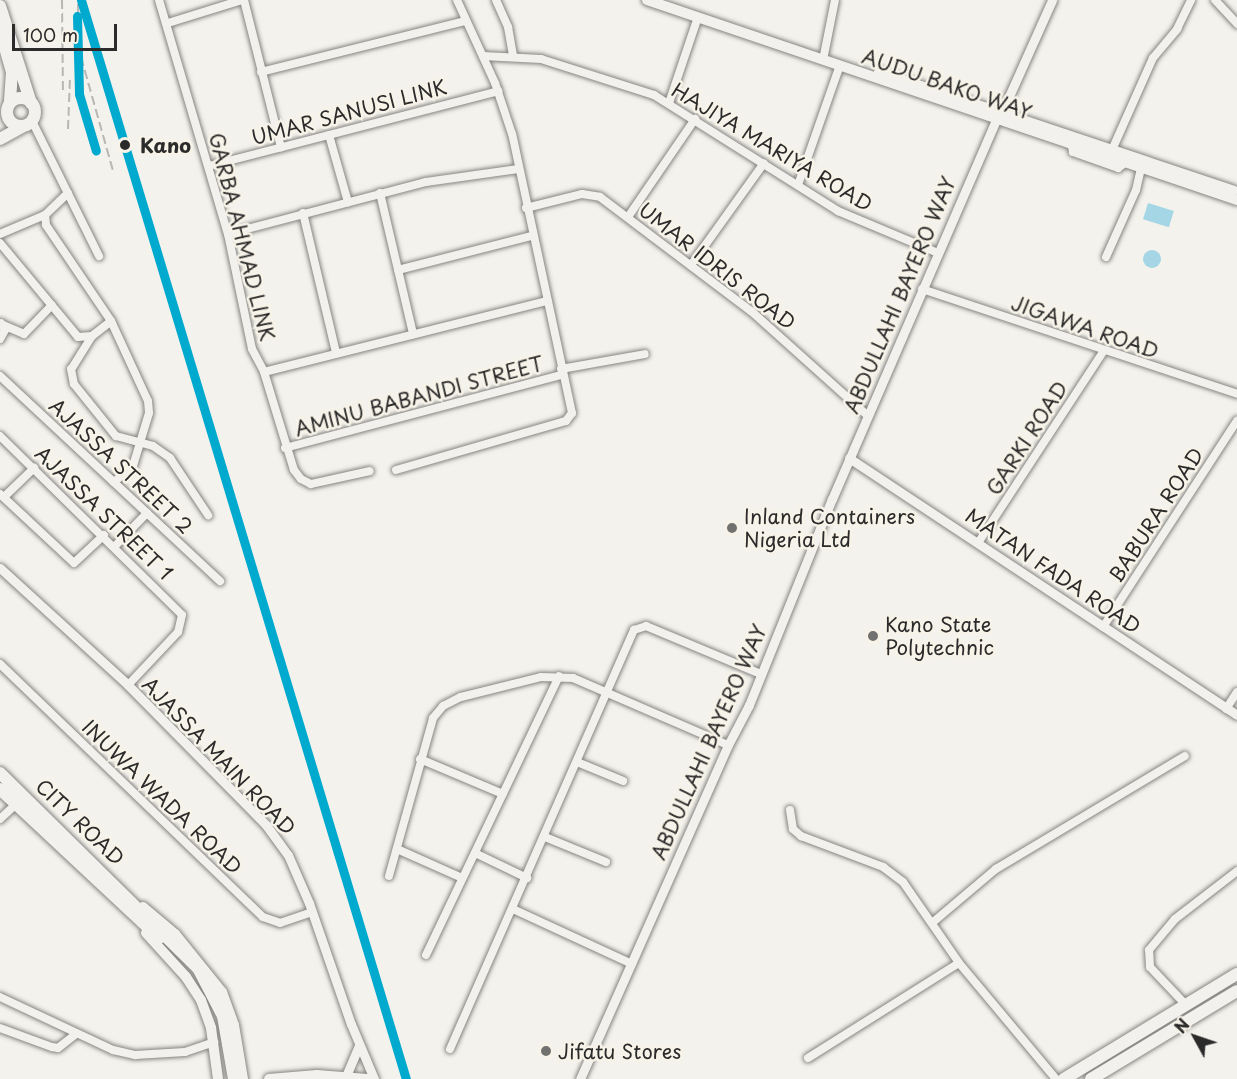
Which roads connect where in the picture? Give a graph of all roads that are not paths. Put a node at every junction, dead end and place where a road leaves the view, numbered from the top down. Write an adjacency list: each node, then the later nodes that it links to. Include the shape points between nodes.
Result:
1 (159, 0): 14 (street, GARBA AHMAD LINK)
2 (243, 0): 14 (street); 21 (street)
3 (457, 0): 13 (street)
4 (496, 0): 18 (street, via 508,27)
5 (647, 0): 12 (main road, AUDU BAKO WAY)
6 (667, 0): 19 (main road, AUDU BAKO WAY)
7 (835, 0): 19 (street)
8 (1052, 0): 26 (street, ABDULLAHI BAYERO WAY)
9 (1191, 0): 33 (street, via 1177,28 1153,58)
10 (1215, 0): 15 (street)
11 (0, 6): 23 (main road)
12 (698, 17): 19 (main road, AUDU BAKO WAY); 25 (street)
13 (466, 21): 17 (street); 21 (street)
14 (168, 23): 35 (street, GARBA AHMAD LINK)
15 (1237, 24)
16 (0, 30): 24 (main road, via 12,72)
17 (483, 56): 18 (street, HAJIYA MARIYA ROAD); 22 (street)
18 (513, 56): 25 (street, HAJIYA MARIYA ROAD, via 541,59)
19 (824, 56): 20 (main road, AUDU BAKO WAY); 26 (main road, AUDU BAKO WAY)
20 (840, 65): 26 (main road, AUDU BAKO WAY); 38 (street)
21 (261, 72): 32 (street)
22 (498, 91): 30 (street, UMAR SANUSI LINK); 37 (street)
23 (31, 102): 24 (main road, via 18,98); 29 (main road, via 35,112)
24 (10, 103): 28 (main road)
25 (669, 103): 27 (street, HAJIYA MARIYA ROAD)
26 (999, 116): 33 (main road, AUDU BAKO WAY); 36 (main road, AUDU BAKO WAY, via 1072,146); 52 (street, ABDULLAHI BAYERO WAY)
27 (695, 119): 34 (street, HAJIYA MARIYA ROAD); 47 (street)
28 (4, 122): 29 (main road)
29 (27, 124): 31 (main road); 40 (street)
30 (329, 135): 32 (street, UMAR SANUSI LINK); 43 (street)
31 (0, 139)
32 (281, 147): 35 (street, UMAR SANUSI LINK)
33 (1112, 150): 39 (main road, AUDU BAKO WAY)
34 (764, 163): 38 (street, HAJIYA MARIYA ROAD); 55 (street)
35 (209, 166): 49 (street, GARBA AHMAD LINK)
36 (1141, 168): 42 (main road, AUDU BAKO WAY); 54 (street, via 1136,190)
37 (519, 169): 41 (street); 44 (street)
38 (798, 185): 52 (street, HAJIYA MARIYA ROAD, via 852,218)
39 (1237, 192)
40 (68, 193): 46 (street); 53 (street)
41 (380, 193): 43 (street); 56 (street)
42 (1237, 200)
43 (348, 202): 45 (street)
44 (526, 208): 47 (street, UMAR IDRIS ROAD, via 591,193); 50 (street)
45 (303, 213): 49 (street); 66 (street)
46 (45, 215): 48 (street); 60 (street, via 46,225)
47 (628, 217): 55 (street, UMAR IDRIS ROAD)
48 (0, 234)
49 (228, 234): 68 (street, GARBA AHMAD LINK, via 252,350)
50 (531, 236): 56 (street); 58 (street)
51 (0, 243): 59 (street)
52 (938, 253): 57 (street, ABDULLAHI BAYERO WAY)
53 (99, 256)
54 (1106, 257)
55 (691, 265): 72 (street, UMAR IDRIS ROAD, via 784,338)
56 (398, 270): 62 (street)
57 (922, 289): 65 (street, JIGAWA ROAD); 72 (street, ABDULLAHI BAYERO WAY)
58 (546, 302): 62 (street); 69 (street)
59 (52, 305): 61 (street, via 24,334); 63 (street, via 78,337)
60 (111, 321): 63 (street); 75 (street, via 148,401)
61 (2, 324): 64 (street)
62 (413, 334): 66 (street)
63 (92, 336): 75 (street, via 71,369 71,379 116,436)
64 (0, 339)
65 (1103, 352): 71 (street, JIGAWA ROAD); 86 (street, GARKI ROAD)
66 (336, 353): 68 (street)
67 (645, 354): 69 (street, AMINU BABANDI STREET)
68 (264, 372): 76 (street, GARBA AHMAD LINK)
69 (561, 372): 76 (street, AMINU BABANDI STREET); 79 (street, via 570,418)
70 (0, 376): 81 (street, AJASSA STREET 2)
71 (1237, 394)
72 (868, 416): 77 (street, ABDULLAHI BAYERO WAY)
73 (1237, 421): 90 (street, BABURA ROAD)
74 (0, 436): 78 (street, AJASSA STREET 1)
75 (141, 441): 81 (street, via 133,466); 84 (street, via 170,458)
76 (285, 448): 80 (street, GARBA AHMAD LINK, via 301,479 312,483)
77 (849, 458): 86 (street, MATAN FADA ROAD); 92 (street, ABDULLAHI BAYERO WAY)
78 (34, 468): 82 (street); 85 (street, AJASSA STREET 1)
79 (396, 470)
80 (370, 471)
81 (114, 482): 83 (street, AJASSA STREET 2)
82 (2, 496): 85 (street, via 74,562)
83 (147, 513): 87 (street); 89 (street, AJASSA STREET 2)
84 (208, 515)
85 (104, 535): 87 (street, AJASSA STREET 1)
86 (978, 543): 90 (street, MATAN FADA ROAD)
87 (115, 546): 94 (street, AJASSA STREET 1, via 182,615 178,632)
88 (0, 568): 94 (street, AJASSA MAIN ROAD)
89 (220, 581)
90 (1103, 627): 97 (street, MATAN FADA ROAD)
91 (0, 664): 120 (street, INUWA WADA ROAD, via 263,917 280,924)
92 (761, 674): 95 (street, via 646,626 639,627); 99 (street, ABDULLAHI BAYERO WAY)
93 (559, 676): 95 (street); 101 (street, via 461,697 443,706 433,718); 106 (street)
94 (128, 686): 120 (street, AJASSA MAIN ROAD, via 266,825 288,855)
95 (608, 691): 99 (street); 102 (street)
96 (1237, 692): 97 (street)
97 (1226, 709): 98 (street, MATAN FADA ROAD)
98 (1237, 715)
99 (728, 745): 124 (street, ABDULLAHI BAYERO WAY)
100 (1185, 756): 121 (street, via 996,869)
101 (420, 759): 106 (street); 111 (street)
102 (578, 762): 104 (street); 110 (street)
103 (0, 773): 118 (main road, CITY ROAD)
104 (624, 781)
105 (0, 789): 107 (main road, CITY ROAD)
106 (503, 794): 112 (street)
107 (16, 804): 109 (street); 118 (main road, CITY ROAD)
108 (790, 810): 121 (street, via 793,830 801,836 893,873)
109 (0, 819)
110 (545, 837): 113 (street); 117 (street)
111 (397, 849): 115 (street); 116 (street)
112 (475, 853): 116 (street); 117 (street)
113 (606, 862)
114 (1237, 871): 129 (street, via 1175,919 1149,950 1150,967)
115 (389, 876)
116 (462, 878): 122 (street)
117 (527, 878): 119 (street)
118 (131, 906): 126 (main road, CITY ROAD, via 186,954); 132 (main road, CITY ROAD, via 195,989 207,1012); 140 (main road, CITY ROAD, via 175,934 222,992 234,1025)
119 (513, 909): 124 (street); 134 (street)
120 (312, 912): 133 (street, AJASSA MAIN ROAD)
121 (932, 923): 123 (street)
122 (426, 956)
123 (959, 963): 135 (street); 145 (street)
124 (632, 964): 144 (street, ABDULLAHI BAYERO WAY)
125 (1237, 974): 129 (main road)
126 (205, 984): 138 (main road, via 219,1024); 139 (main road, via 223,1016)
127 (1237, 990): 147 (main road)
128 (0, 997): 131 (street)
129 (1186, 1005): 146 (main road)
130 (0, 1028): 131 (street, via 58,1048)
131 (76, 1034): 132 (street, via 135,1055 185,1052)
132 (214, 1042): 137 (main road, CITY ROAD)
133 (359, 1046): 136 (street); 143 (street, AJASSA MAIN ROAD)
134 (450, 1049)
135 (808, 1058)
136 (346, 1076): 141 (main road); 142 (main road)
137 (218, 1079)
138 (228, 1079)
139 (234, 1079)
140 (243, 1079)
141 (269, 1079)
142 (367, 1079)
143 (374, 1079)
144 (580, 1079)
145 (1056, 1079)
146 (1064, 1079)
147 (1091, 1079)

